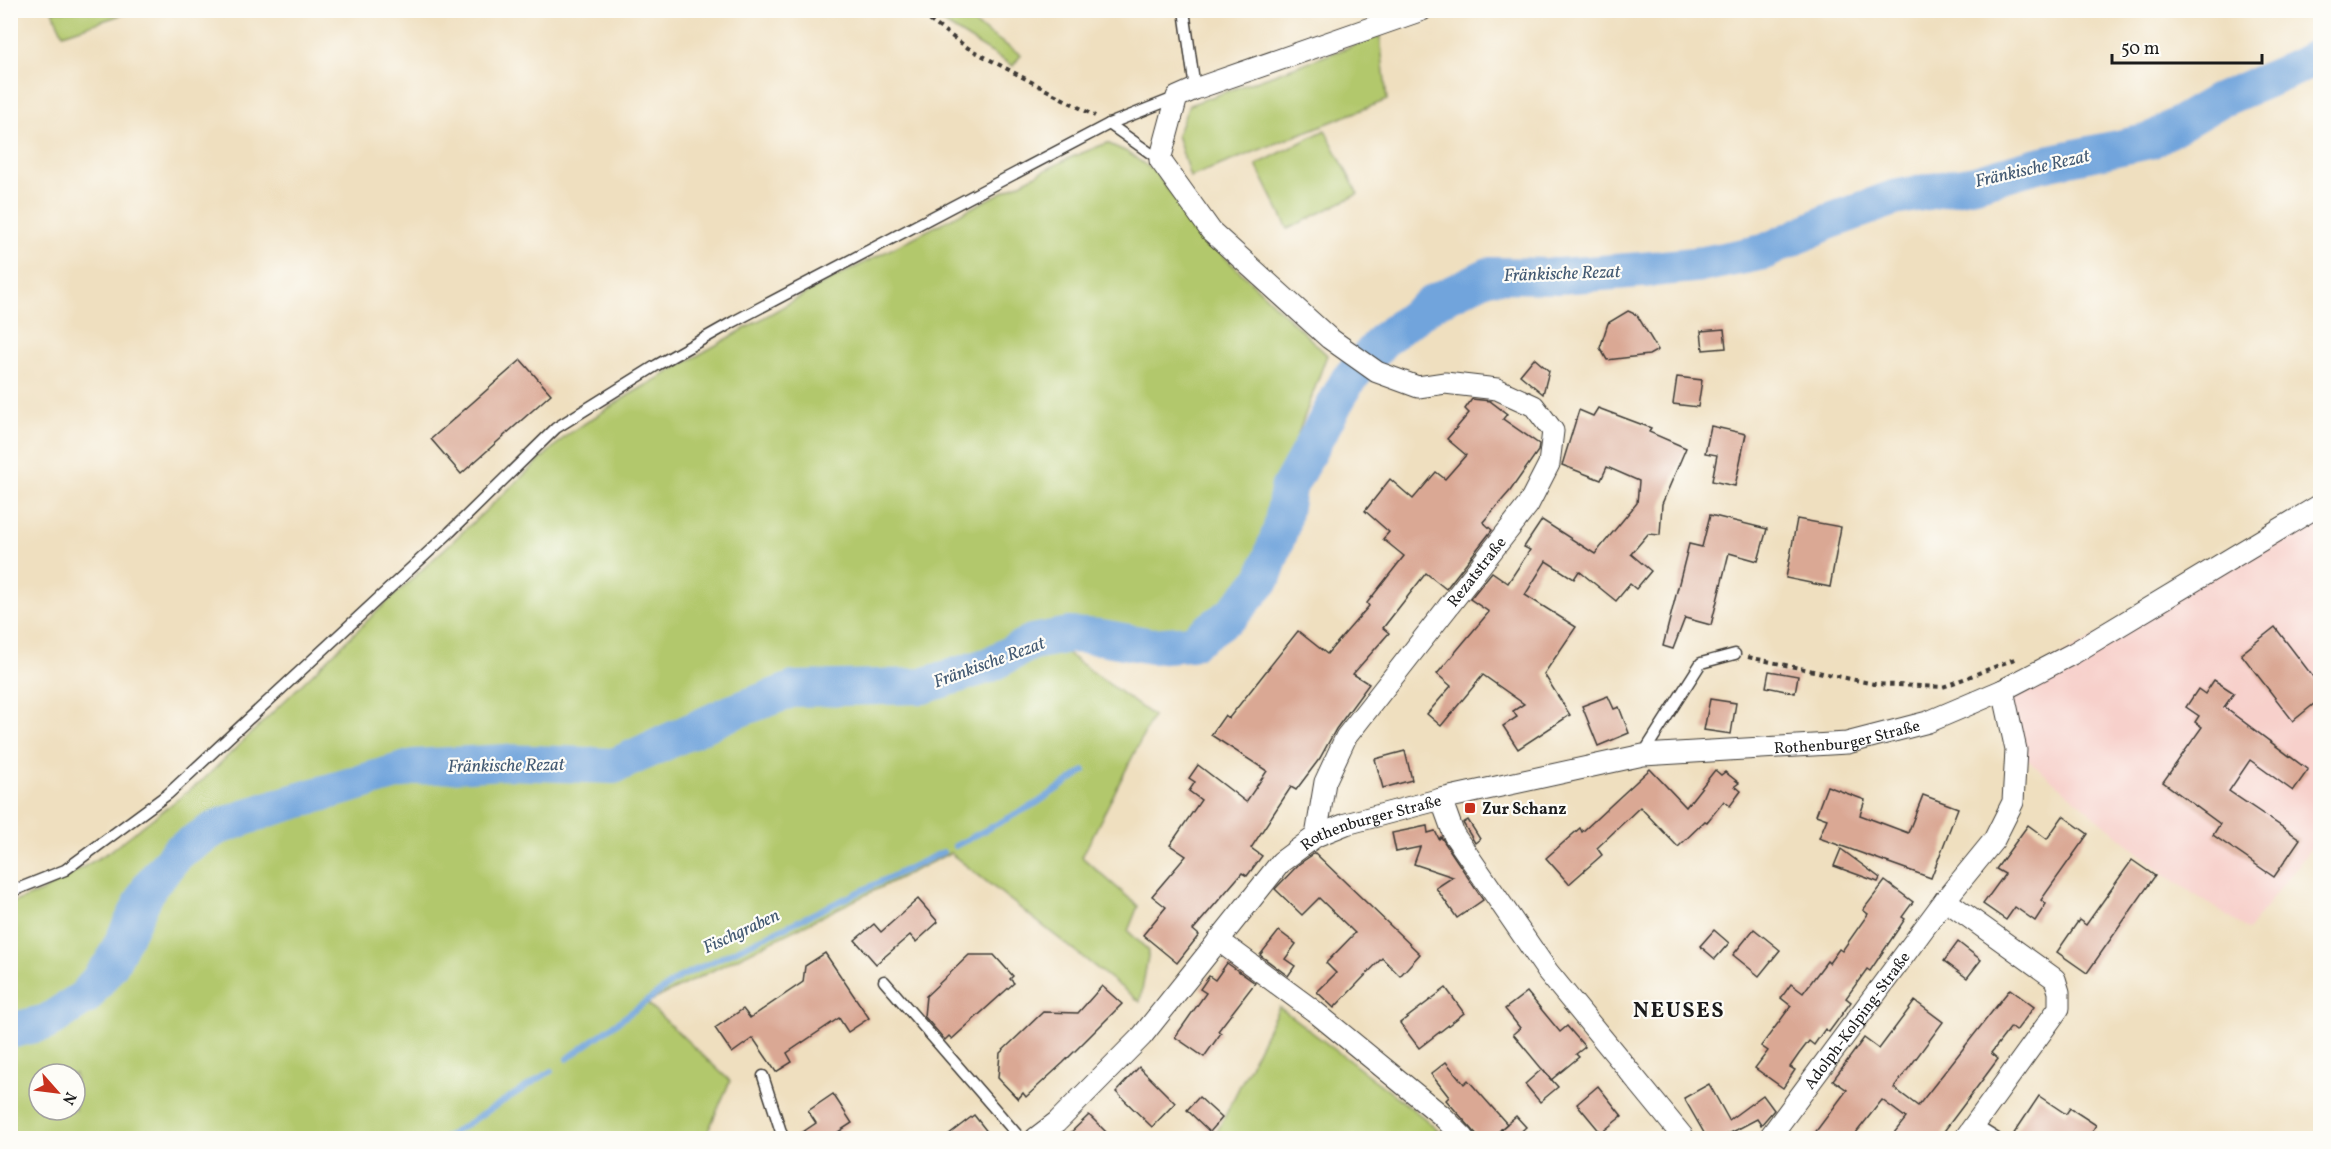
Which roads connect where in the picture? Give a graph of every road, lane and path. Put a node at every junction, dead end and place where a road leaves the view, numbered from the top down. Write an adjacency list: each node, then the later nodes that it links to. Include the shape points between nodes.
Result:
1 (915, 10): 5 (path, via 968,48)
2 (1184, 10): 4 (lane)
3 (1422, 10): 4 (street)
4 (1186, 93): 5 (lane); 6 (street)
5 (1109, 124): 6 (lane); 14 (lane, via 733,322 556,428 168,794 65,870)
6 (1160, 160): 13 (street, Rezatstraße, via 1211,231 1329,338 1377,372 1418,387 1444,383 1497,389 1534,406 1553,431 1549,464 1528,505 1346,737 1325,782)
7 (2320, 505): 10 (street, Rothenburger Straße, via 2074,653)
8 (1736, 654): 9 (path, via 1874,684 1942,687); 11 (lane, via 1701,663)
9 (2020, 657)
10 (2003, 690): 11 (street, Rothenburger Straße, via 1928,722 1847,743); 15 (street, Adolph-Kolping-Straße, via 2016,750 2013,802 1994,840)
11 (1642, 754): 12 (street, Rothenburger Straße)
12 (1441, 799): 13 (street, Rothenburger Straße); 24 (street, via 1454,835 1548,972)
13 (1316, 836): 16 (street, Rothenburger Straße, via 1281,862)
14 (10, 892)
15 (1945, 900): 19 (street, via 2055,979 2059,992 2059,1008); 25 (street, Adolph-Kolping-Straße)
16 (1218, 940): 22 (street, Rothenburger Straße, via 1142,1036 1057,1122); 23 (street, via 1314,1011)
17 (884, 981): 21 (lane)
18 (762, 1076): 20 (lane)
19 (1970, 1132): 26 (lane)
20 (783, 1138)
21 (1020, 1138)
22 (1036, 1138)
23 (1464, 1138)
24 (1684, 1138)
25 (1769, 1138)
26 (1996, 1138)

